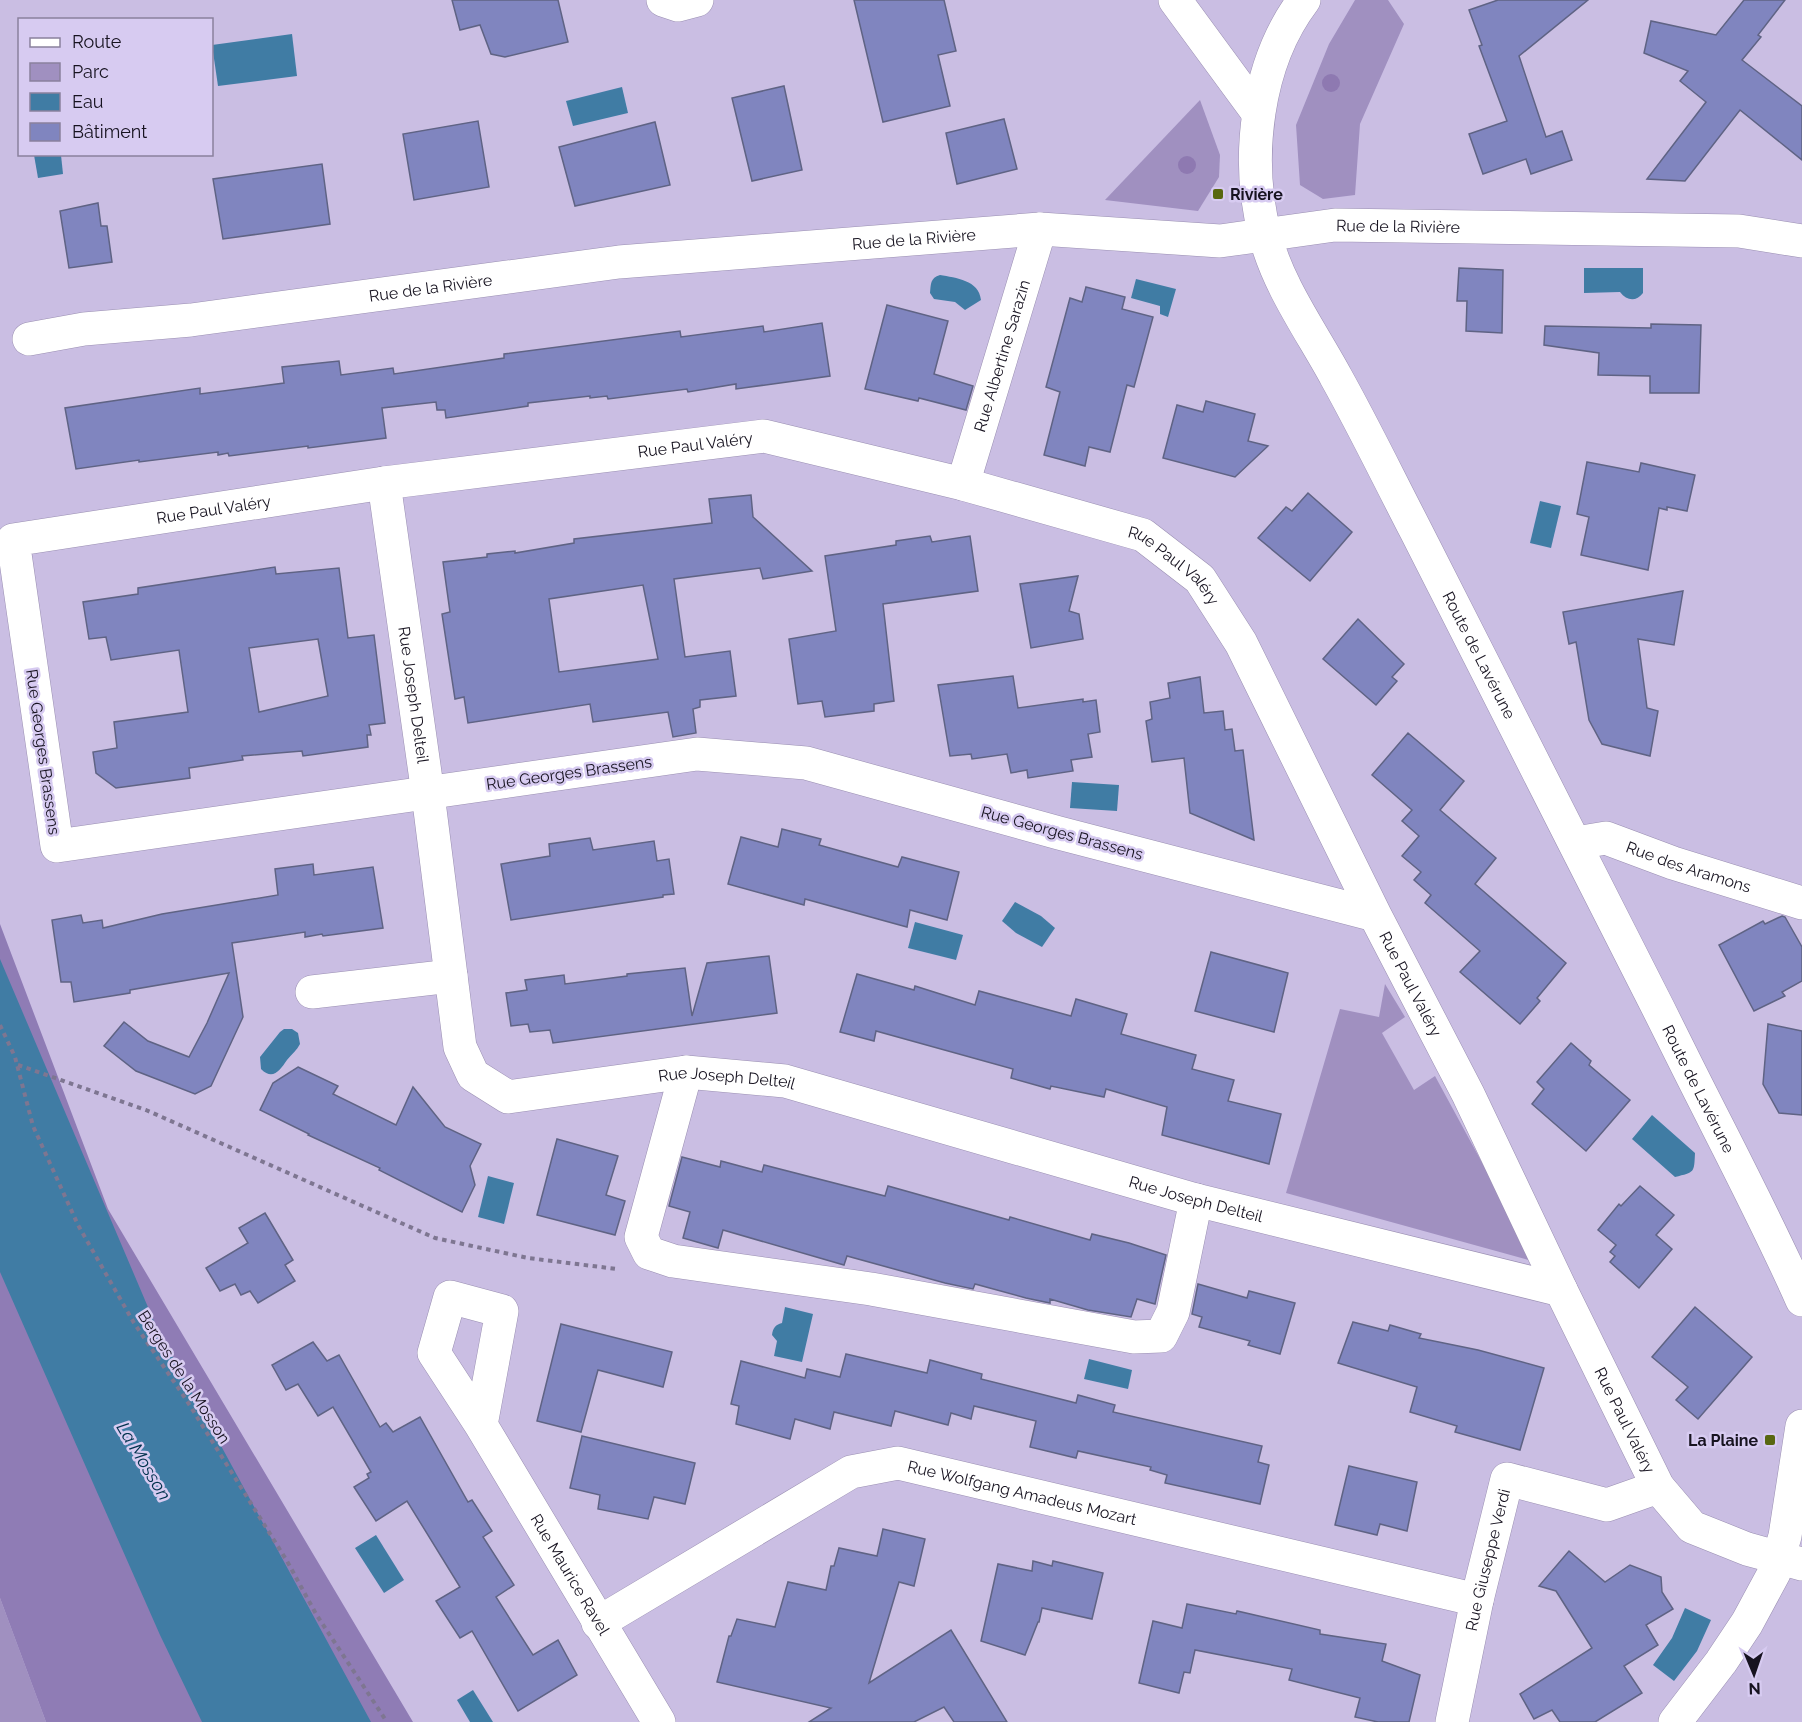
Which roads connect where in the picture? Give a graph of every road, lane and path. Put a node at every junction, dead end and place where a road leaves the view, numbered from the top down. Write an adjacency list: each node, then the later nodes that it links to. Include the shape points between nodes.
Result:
1 (663, 0): 2 (street, via 678,5)
2 (697, 0)
3 (1175, 0): 5 (street)
4 (1304, 0): 5 (street, Route de Lavérune, via 1292,15 1271,63)
5 (1258, 113): 7 (street, Route de Lavérune, via 1256,172)
6 (1040, 229): 7 (street, Rue de la Rivière, via 1220,241); 9 (street, Rue de la Rivière, via 619,262); 11 (street, Rue Albertine Sarazin)
7 (1265, 234): 8 (street, Rue de la Rivière, via 1335,225 1739,231); 14 (street, Route de Lavérune, via 1282,283 1342,387)
8 (1802, 241)
9 (29, 339)
10 (384, 483): 11 (street, Rue Paul Valéry, via 764,436); 12 (street, Rue Paul Valéry); 13 (street, Rue Joseph Delteil)
11 (963, 484): 16 (street, Rue Paul Valéry, via 1143,535 1200,579 1241,643)
12 (13, 540): 13 (street, Rue Georges Brassens, via 57,846)
13 (428, 794): 16 (street, Rue Georges Brassens, via 697,754 806,763); 17 (street, Rue Joseph Delteil)
14 (1576, 843): 15 (street, Rue des Aramons, via 1606,838); 24 (street, Route de Lavérune)
15 (1802, 903)
16 (1375, 915): 25 (street, Rue Paul Valéry, via 1468,1094)
17 (451, 976): 18 (street); 21 (street, Rue Joseph Delteil, via 460,1047 473,1075 508,1097)
18 (312, 992)
19 (0, 1025): 20 (path, Berges de la Mosson)
20 (17, 1065): 23 (path, via 146,1110 435,1238 528,1258 621,1270); 32 (path, Berges de la Mosson, via 33,1126 89,1245 134,1323 188,1401 316,1614)
21 (686, 1072): 22 (street, Rue Joseph Delteil, via 785,1081); 23 (street, via 641,1237)
22 (1196, 1200): 23 (street, via 1173,1312 1161,1336 1134,1337 872,1289 673,1261); 25 (street, Rue Joseph Delteil)
23 (650, 1253)
24 (1800, 1287)
25 (1561, 1290): 28 (street, Rue Paul Valéry)
26 (481, 1425): 31 (street, Rue Maurice Ravel)
27 (1802, 1426): 29 (street)
28 (1658, 1487): 29 (street, Rue Paul Valéry, via 1692,1527); 30 (street, Rue Giuseppe Verdi, via 1607,1505 1507,1479)
29 (1791, 1561): 35 (street)
30 (1478, 1600): 31 (street, Rue Wolfgang Amadeus Mozart, via 898,1463 851,1472); 34 (street, Rue Giuseppe Verdi)
31 (598, 1623): 33 (street, Rue Maurice Ravel)
32 (387, 1722)
33 (659, 1722)
34 (1452, 1722)
35 (1675, 1722)

